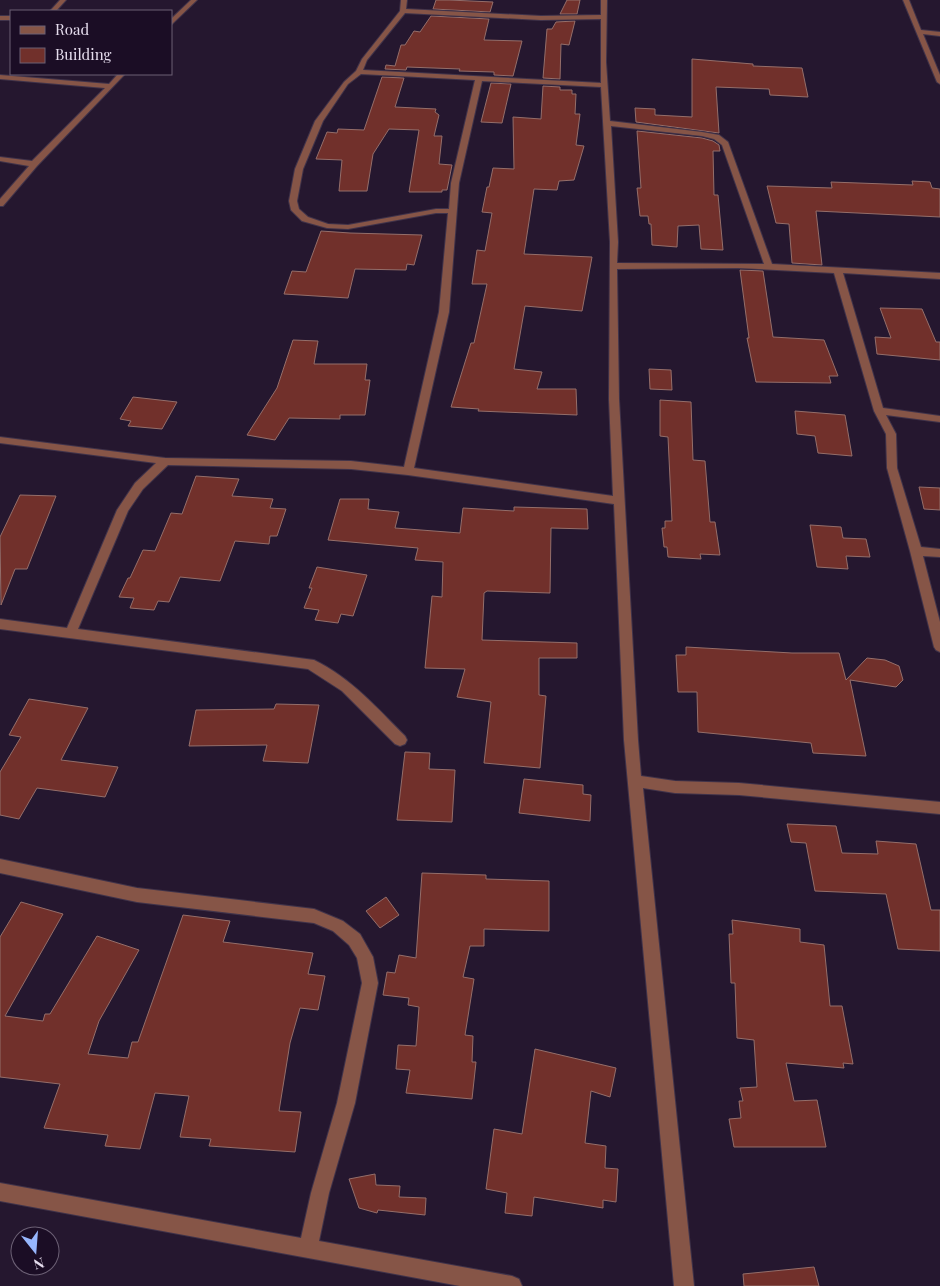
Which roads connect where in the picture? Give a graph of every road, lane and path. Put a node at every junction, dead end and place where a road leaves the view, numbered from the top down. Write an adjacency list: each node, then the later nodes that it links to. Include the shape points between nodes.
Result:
1 (63, 0): 6 (street)
2 (194, 0): 9 (street)
3 (404, 0): 7 (street)
4 (604, 0): 8 (street)
5 (906, 0): 10 (street)
6 (54, 10)
7 (402, 11): 8 (street, via 522,18); 12 (street, via 364,60)
8 (604, 18): 17 (street)
9 (172, 22)
10 (918, 32): 11 (street); 16 (street)
11 (940, 34)
12 (359, 72): 15 (street); 23 (street, via 346,83 319,121 299,169 293,201 295,210 305,219 326,226 348,227)
13 (121, 75): 18 (street)
14 (0, 77): 18 (street)
15 (479, 79): 17 (street); 23 (street, via 455,183)
16 (940, 82)
17 (604, 85): 19 (street)
18 (111, 86): 21 (street)
19 (607, 123): 24 (street); 25 (street, via 702,134 716,137 724,144)
20 (0, 159): 21 (street)
21 (34, 164): 22 (street)
22 (0, 204)
23 (452, 211): 32 (street, via 444,312)
24 (613, 266): 25 (street); 33 (street)
25 (769, 267): 26 (street)
26 (838, 270): 27 (street); 28 (street)
27 (940, 276)
28 (879, 410): 29 (street); 34 (street, via 891,434 892,468)
29 (940, 419)
30 (0, 440): 31 (street)
31 (165, 461): 32 (street, via 351,465); 37 (street, via 139,486 123,510)
32 (408, 471): 33 (street)
33 (619, 501): 40 (street, via 631,740)
34 (916, 551): 35 (street); 38 (street)
35 (940, 554)
36 (0, 624): 37 (street)
37 (71, 632): 39 (street, via 310,664 341,681)
38 (940, 647)
39 (400, 740)
40 (636, 781): 41 (street, via 675,787 749,790); 46 (street)
41 (940, 808)
42 (0, 866): 44 (street, via 137,895 314,916 337,924 362,947 369,964 370,983 346,1104 320,1193)
43 (0, 1193): 44 (street)
44 (308, 1250): 45 (street)
45 (512, 1286)
46 (684, 1286)

